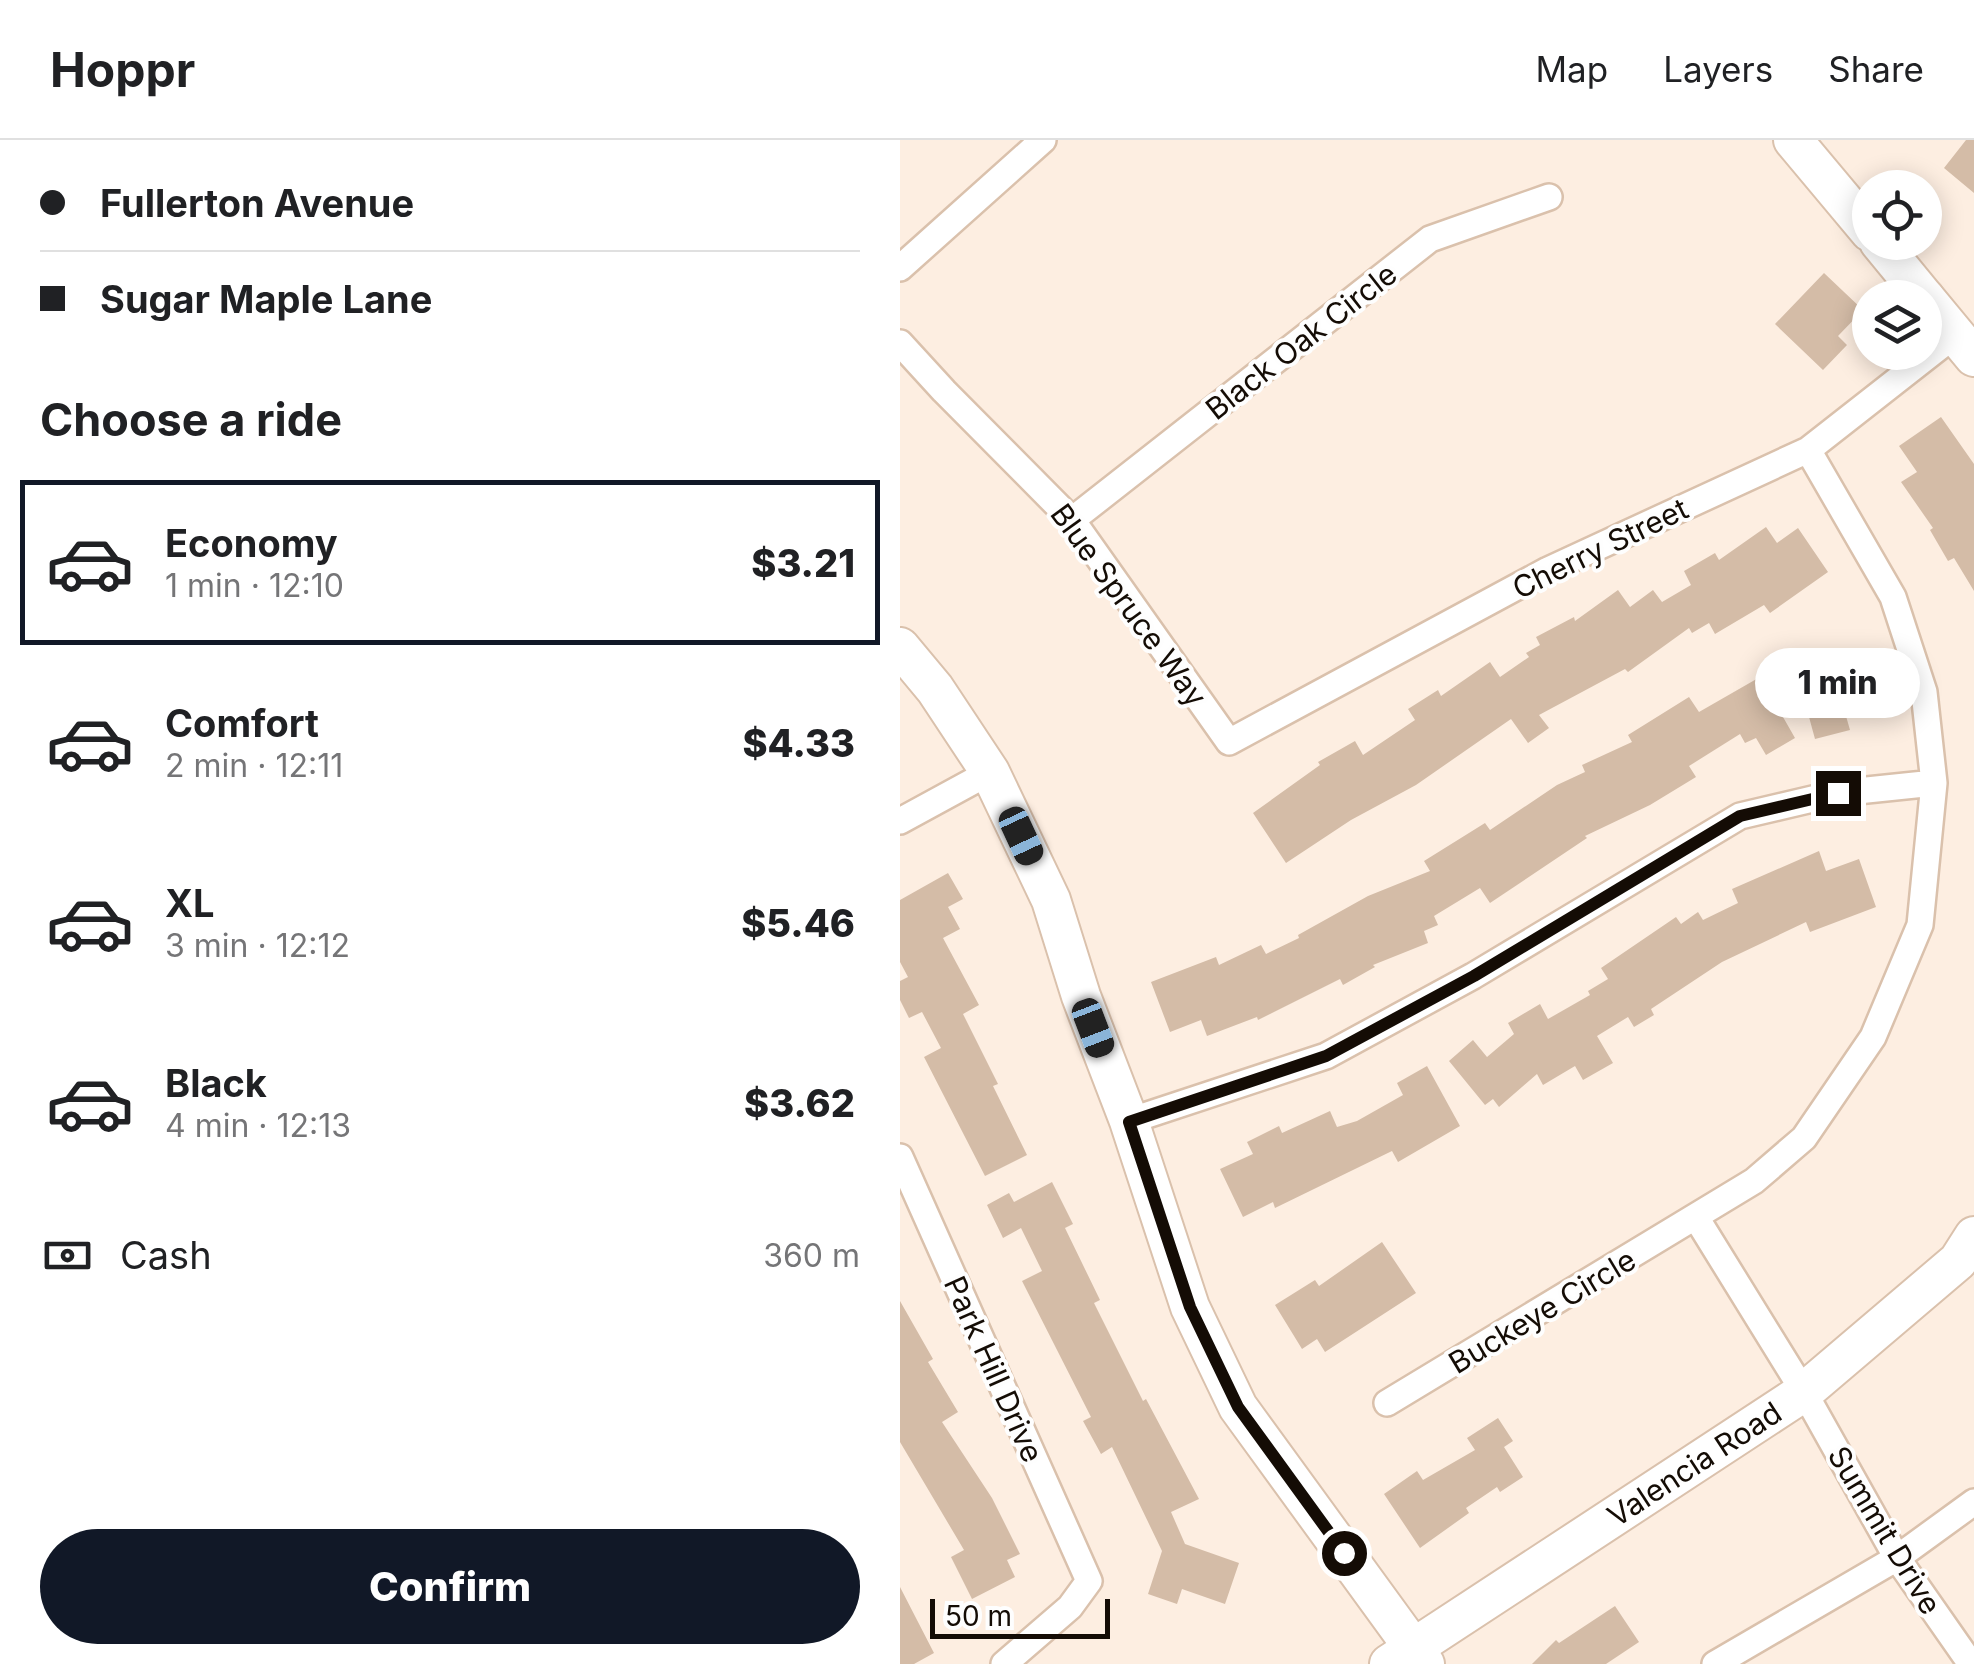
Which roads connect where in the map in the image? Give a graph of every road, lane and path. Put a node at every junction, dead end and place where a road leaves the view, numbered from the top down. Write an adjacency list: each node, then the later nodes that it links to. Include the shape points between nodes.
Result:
1 (1043, 140): 6 (street)
2 (1792, 140): 4 (main road)
3 (1549, 196): 12 (street, Black Oak Circle, via 1430,239)
4 (1852, 211)
5 (1894, 260): 7 (main road)
6 (900, 268)
7 (1910, 280)
8 (1942, 318): 10 (main road)
9 (900, 342): 12 (street, Blue Spruce Way)
10 (1965, 345): 11 (street, Cherry Street)
11 (1808, 450): 14 (street, Cherry Street, via 1548,570); 16 (street, Buckeye Circle, via 1892,597 1924,692)
12 (1072, 520): 14 (street, Blue Spruce Way)
13 (900, 647): 15 (main road)
14 (1229, 742)
15 (990, 772): 17 (street); 18 (main road, via 1051,900)
16 (1934, 782): 18 (street, via 1838,793 1740,816 1474,976 1326,1056); 20 (street, Buckeye Circle, via 1920,925 1873,1037 1804,1138)
17 (900, 821)
18 (1129, 1122): 26 (main road, via 1190,1307 1238,1407)
19 (900, 1157): 27 (street, Park Hill Drive, via 1089,1581 1070,1608)
20 (1697, 1219): 22 (street, Summit Drive); 23 (street, Buckeye Circle)
21 (1974, 1236): 22 (main road, Valencia Road, via 1958,1261)
22 (1804, 1392): 25 (street, Summit Drive); 26 (main road, Valencia Road)
23 (1387, 1403)
24 (1974, 1502): 25 (street)
25 (1897, 1558): 28 (street); 29 (street, Summit Drive)
26 (1409, 1659)
27 (1004, 1664)
28 (1716, 1664)
29 (1970, 1664)

